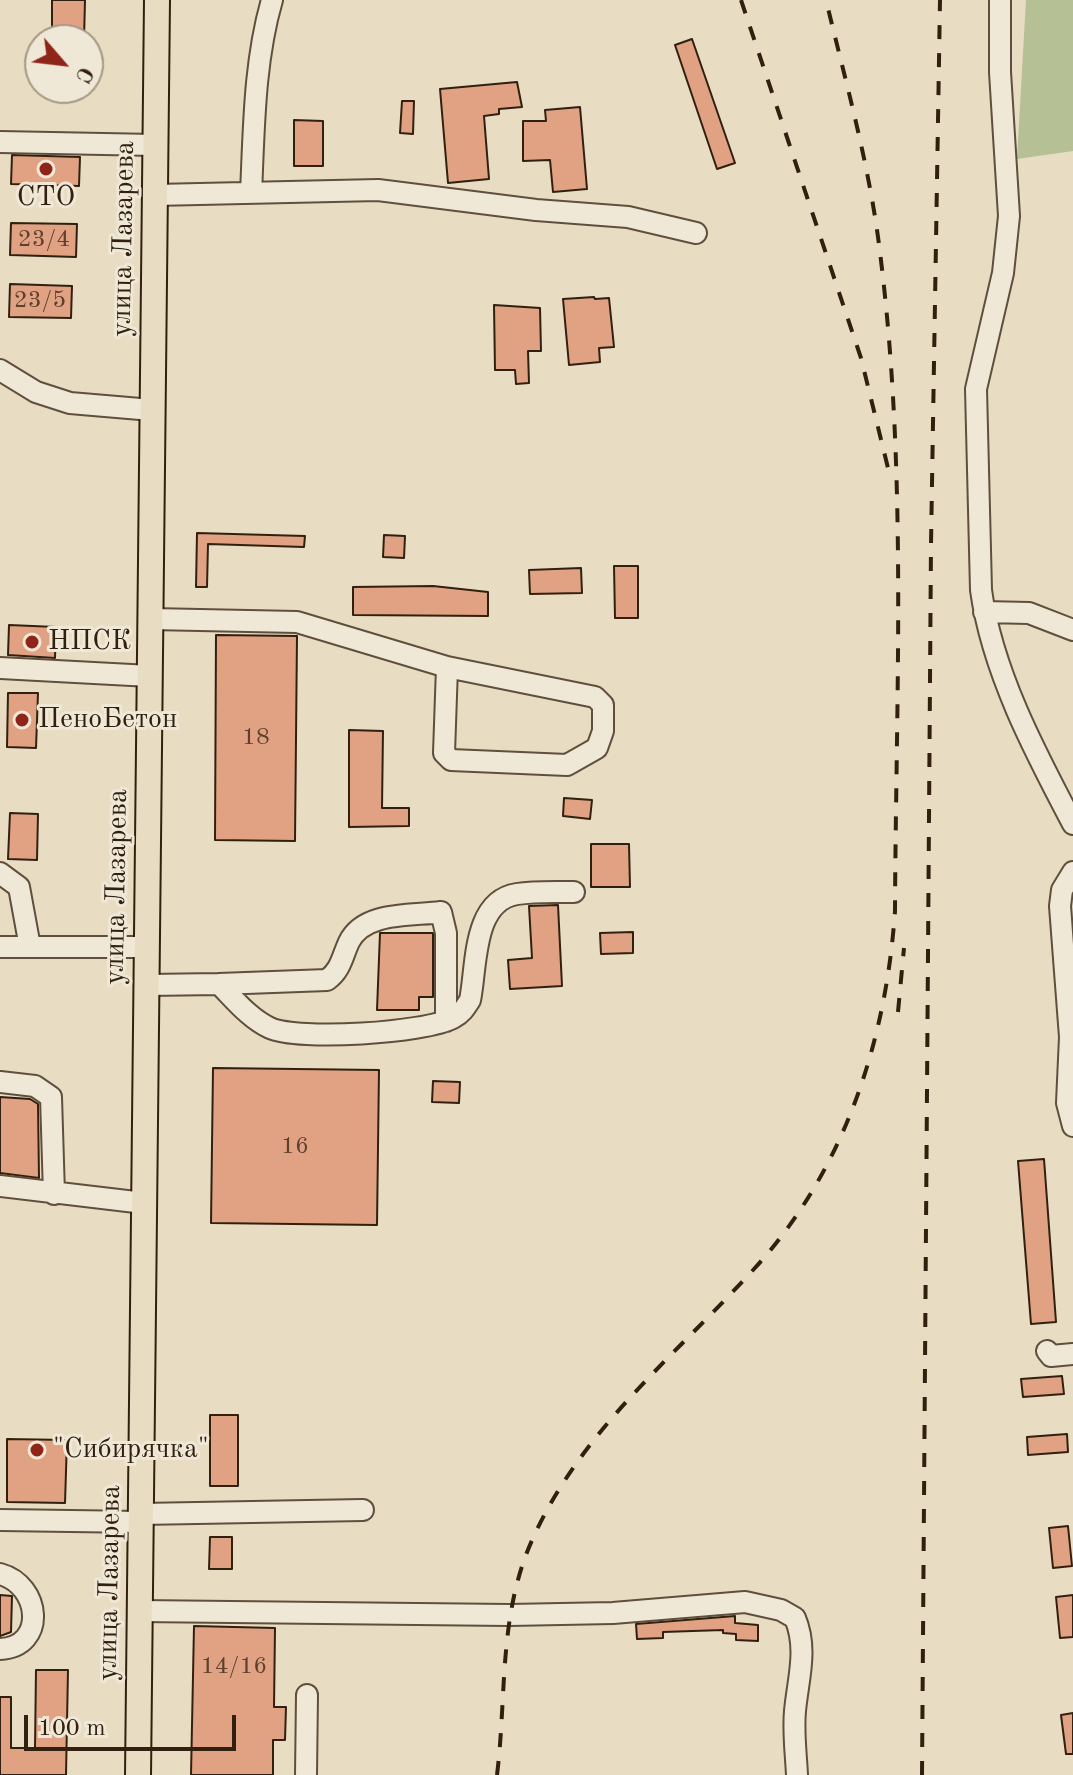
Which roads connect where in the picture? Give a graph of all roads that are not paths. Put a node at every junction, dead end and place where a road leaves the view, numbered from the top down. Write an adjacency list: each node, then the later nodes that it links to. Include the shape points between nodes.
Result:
1 (157, 0): 5 (main road, улица Лазарева)
2 (272, 0): 6 (street, via 254,108)
3 (1000, 0): 11 (street, via 1007,244 979,367 975,415)
4 (0, 142): 5 (street)
5 (155, 145): 7 (main road, улица Лазарева)
6 (251, 193): 7 (street); 8 (street, via 378,190 628,217)
7 (155, 195): 10 (main road, улица Лазарева)
8 (696, 233)
9 (0, 370): 10 (street, via 36,392 70,403)
10 (152, 410): 12 (main road, улица Лазарева)
11 (984, 612): 13 (street, via 1029,613); 17 (street, via 1007,682)
12 (151, 619): 14 (street, via 297,622); 16 (main road, улица Лазарева)
13 (1073, 630)
14 (447, 667): 14 (street, via 595,697 603,705 597,748 567,765 451,760 444,753)
15 (0, 668): 16 (street)
16 (150, 676): 23 (main road, улица Лазарева)
17 (1073, 824)
18 (1073, 872): 28 (street, via 1060,906 1070,1037 1067,1103)
19 (0, 873): 22 (street, via 19,887)
20 (574, 892): 26 (street, via 504,899 485,919 470,1000)
21 (0, 947): 22 (street)
22 (30, 947): 23 (street)
23 (146, 947): 25 (main road, улица Лазарева)
24 (219, 984): 25 (street); 26 (street, via 258,1021 285,1032 379,1032); 26 (street, via 327,980 340,968 361,926 441,912 446,933)
25 (147, 985): 31 (main road, улица Лазарева)
26 (446, 1021)
27 (0, 1082): 30 (street, via 35,1086 51,1097)
28 (1073, 1126)
29 (0, 1186): 30 (street)
30 (54, 1194): 31 (street)
31 (144, 1203): 35 (main road, улица Лазарева)
32 (1047, 1351): 33 (street, via 1051,1356)
33 (1073, 1354)
34 (363, 1510): 35 (street)
35 (141, 1518): 36 (street); 38 (main road, улица Лазарева)
36 (0, 1520)
37 (0, 1574): 39 (street, via 22,1584 33,1618 25,1640)
38 (139, 1611): 41 (main road, улица Лазарева); 43 (street, via 509,1615 760,1604 795,1618 801,1632)
39 (0, 1649)
40 (307, 1695): 42 (street)
41 (138, 1775)
42 (306, 1775)
43 (797, 1775)

